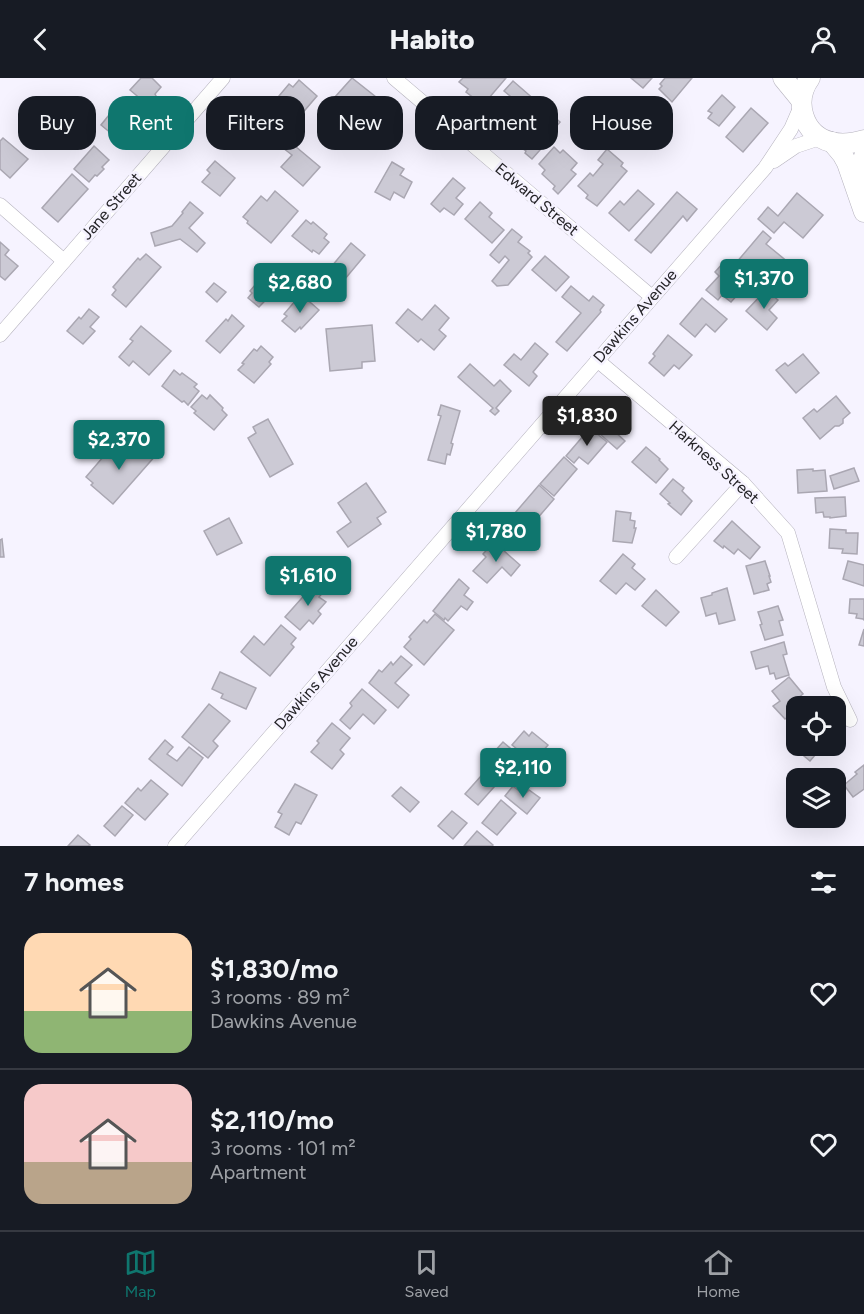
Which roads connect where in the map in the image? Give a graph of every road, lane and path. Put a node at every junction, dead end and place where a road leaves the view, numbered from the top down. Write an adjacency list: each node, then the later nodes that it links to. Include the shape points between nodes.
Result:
1 (223, 78): 12 (street, Jane Street)
2 (394, 78): 13 (street, Edward Street)
3 (783, 78): 5 (main road)
4 (810, 78): 5 (main road)
5 (801, 103): 6 (main road, via 812,132); 9 (street, Dawkins Avenue, via 791,129)
6 (826, 140): 7 (main road); 9 (street, Dawkins Avenue, via 787,151); 11 (main road, via 847,163)
7 (864, 140)
8 (864, 156): 11 (main road)
9 (765, 168): 13 (street, Dawkins Avenue)
10 (0, 205): 12 (street)
11 (864, 211)
12 (64, 261): 14 (street, Jane Street)
13 (652, 297): 15 (street, Dawkins Avenue)
14 (0, 335)
15 (597, 360): 16 (street, Harkness Street); 19 (street, Dawkins Avenue)
16 (743, 483): 17 (street); 18 (street, Harkness Street, via 788,533 834,687)
17 (676, 557)
18 (850, 720)
19 (175, 846)

